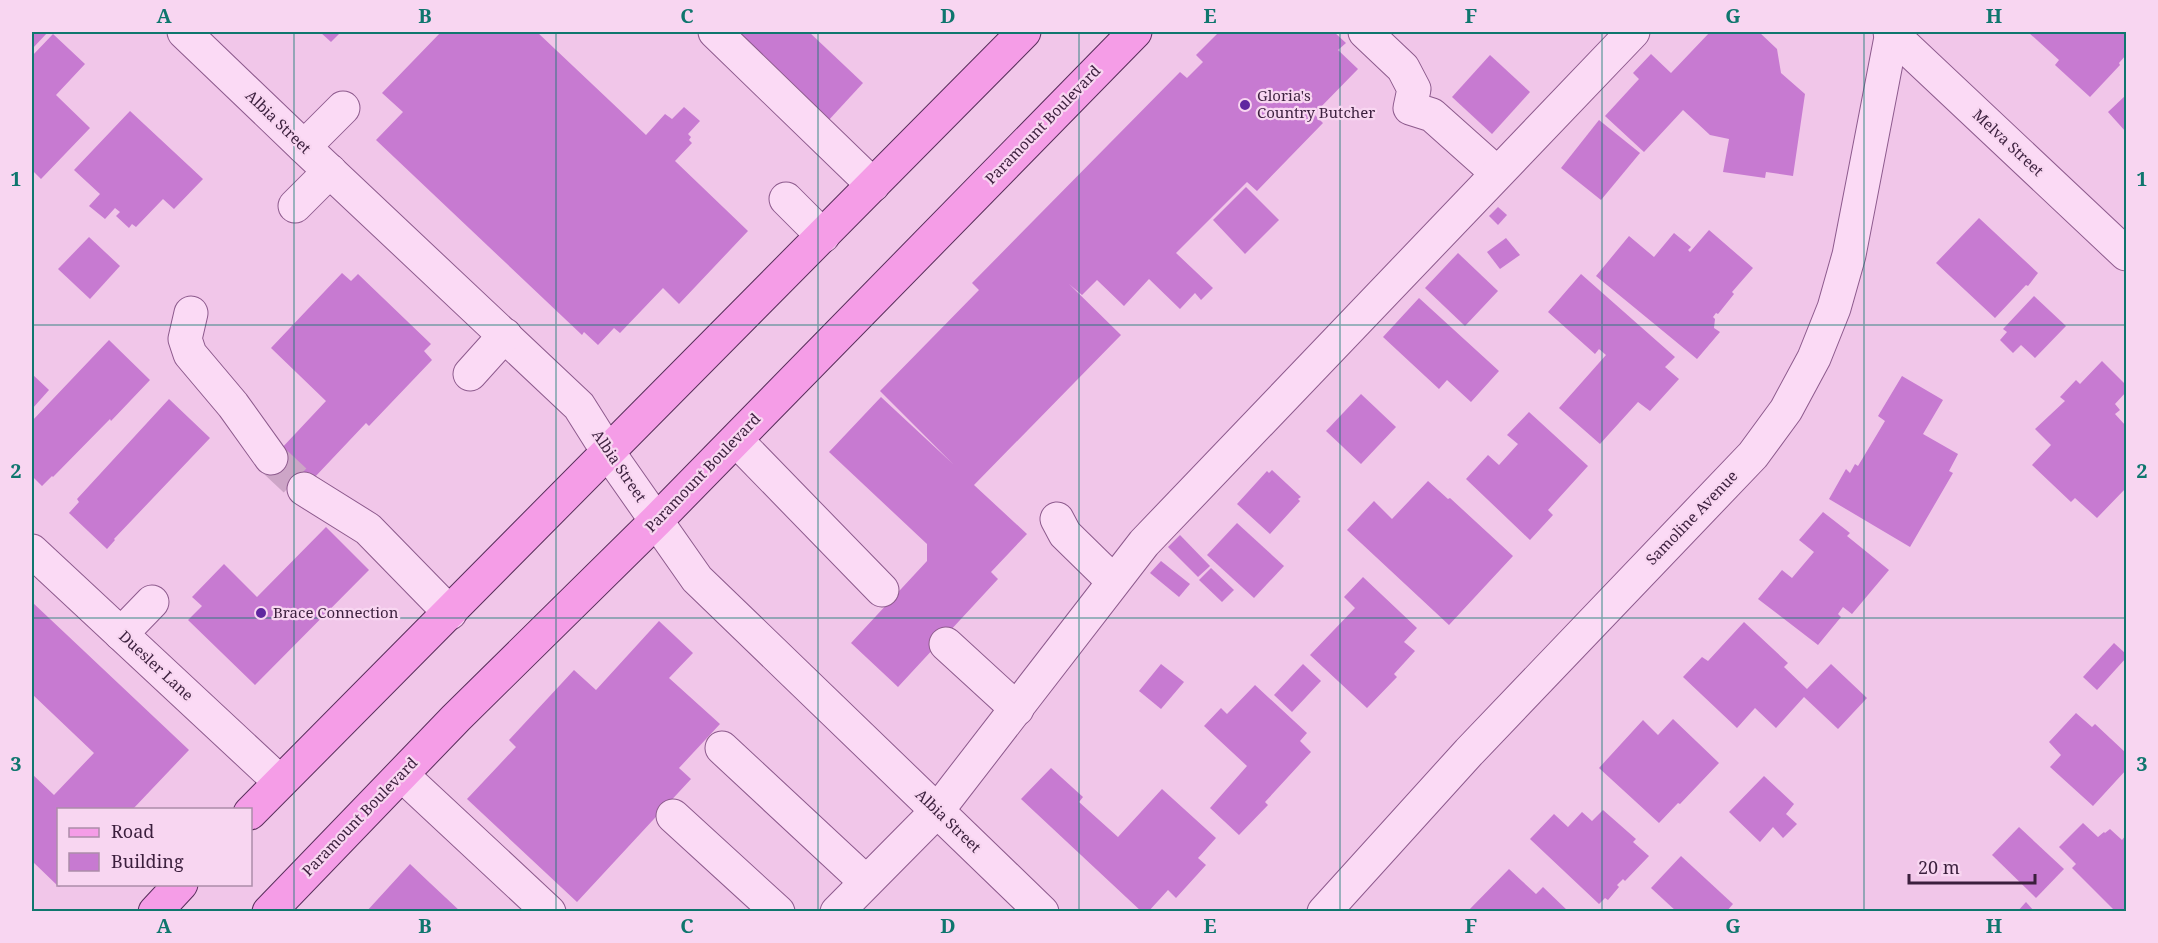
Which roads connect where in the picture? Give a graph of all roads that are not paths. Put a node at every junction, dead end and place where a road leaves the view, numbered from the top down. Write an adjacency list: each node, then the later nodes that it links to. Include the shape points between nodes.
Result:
1 (184, 32): 9 (street, Albia Street)
2 (715, 32): 12 (street)
3 (1024, 32): 12 (main road)
4 (1135, 32): 20 (main road, Paramount Boulevard)
5 (1365, 32): 11 (street, via 1403,68 1414,89 1410,108 1432,115)
6 (1632, 32): 11 (street)
7 (1891, 32): 16 (street, Melva Street); 48 (street, Samoline Avenue, via 1846,266 1814,358 1786,410 1753,455 1468,752)
8 (343, 108): 9 (street)
9 (304, 147): 10 (street, Albia Street)
10 (330, 171): 14 (street); 18 (street, Albia Street)
11 (1497, 173): 27 (street, via 1144,543)
12 (873, 185): 15 (main road)
13 (786, 199): 15 (street)
14 (295, 206)
15 (823, 236): 21 (main road)
16 (2127, 254)
17 (191, 313): 22 (street, via 185,339 190,354)
18 (505, 335): 19 (street); 21 (street, Albia Street, via 579,406)
19 (470, 374)
20 (736, 440): 25 (main road, Paramount Boulevard); 28 (street)
21 (608, 452): 25 (street, Albia Street); 30 (main road)
22 (272, 458)
23 (304, 489): 30 (street, via 368,529)
24 (1057, 519): 27 (street, via 1065,534)
25 (656, 521): 35 (main road, Paramount Boulevard); 38 (street, Albia Street, via 697,579)
26 (32, 550): 31 (street, Duesler Lane)
27 (1113, 581): 33 (street)
28 (882, 590)
29 (152, 602): 31 (street)
30 (450, 613): 36 (main road)
31 (121, 634): 36 (street, Duesler Lane)
32 (946, 644): 33 (street)
33 (1017, 709): 38 (street)
34 (722, 748): 40 (street)
35 (402, 775): 43 (main road, Paramount Boulevard); 44 (street)
36 (280, 782): 37 (main road)
37 (252, 811)
38 (937, 811): 40 (street); 47 (street, Albia Street)
39 (673, 816): 45 (street)
40 (866, 882): 46 (street)
41 (180, 886): 42 (main road)
42 (155, 912)
43 (268, 912)
44 (549, 912)
45 (778, 912)
46 (837, 912)
47 (1042, 912)
48 (1324, 912)

